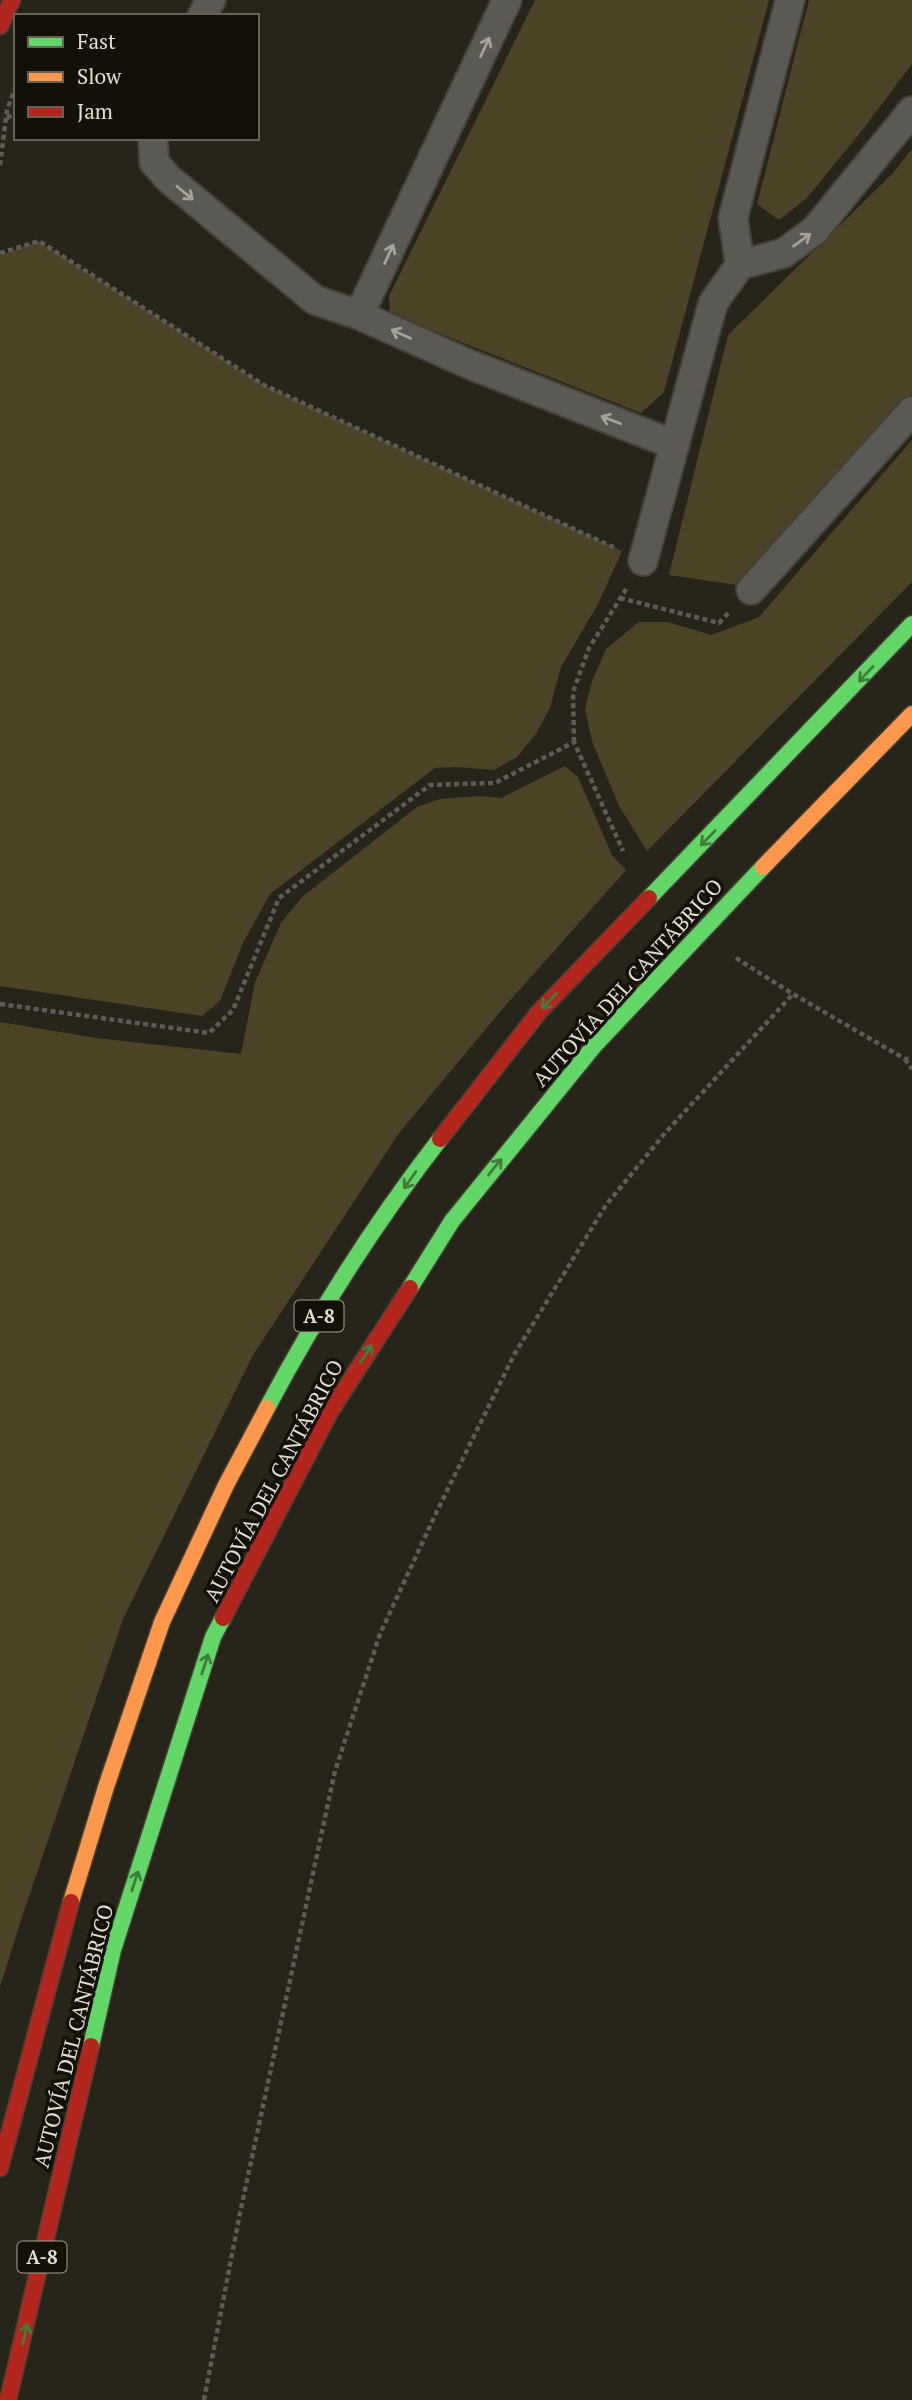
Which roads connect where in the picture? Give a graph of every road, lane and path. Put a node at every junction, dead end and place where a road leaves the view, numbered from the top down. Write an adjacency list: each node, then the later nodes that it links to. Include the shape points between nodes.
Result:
1 (12, 0): 4 (main road)
2 (507, 0): 13 (street, one-way to 2)
3 (790, 0): 12 (street, via 733,218)
4 (0, 26)
5 (14, 93): 8 (path)
6 (912, 111): 12 (street, one-way to 6, via 784,253 816,230)
7 (14, 114): 8 (path)
8 (6, 119): 10 (path)
9 (153, 140): 13 (street, one-way to 13, via 154,162 169,179 315,300)
10 (0, 166)
11 (0, 253): 16 (path, via 39,241 264,385)
12 (740, 265): 15 (street, via 713,303)
13 (359, 315): 15 (street, one-way to 13, via 471,365)
14 (912, 411): 17 (street)
15 (675, 445): 16 (street)
16 (632, 556): 18 (path)
17 (751, 590): 18 (path, via 719,623)
18 (620, 598): 21 (path, via 589,648 572,692)
19 (912, 624): 28 (main road, AUTOVÍA DEL CANTÁBRICO / A-8, one-way to 28, via 539,1012 375,1229 296,1353 226,1485 162,1622 62,1930)
20 (912, 714): 29 (main road, AUTOVÍA DEL CANTÁBRICO / A-8, one-way to 20, via 113,1950 213,1637 330,1412 452,1221 594,1046)
21 (574, 742): 22 (path); 25 (path, via 495,782 430,785 279,898 233,1010 209,1033)
22 (623, 851)
23 (736, 958): 24 (path)
24 (793, 994): 26 (path); 30 (path, via 666,1132 606,1205 514,1355 380,1634 335,1771)
25 (0, 1004)
26 (909, 1059): 27 (path)
27 (912, 1069)
28 (0, 2168)
29 (8, 2400)
30 (204, 2400)

